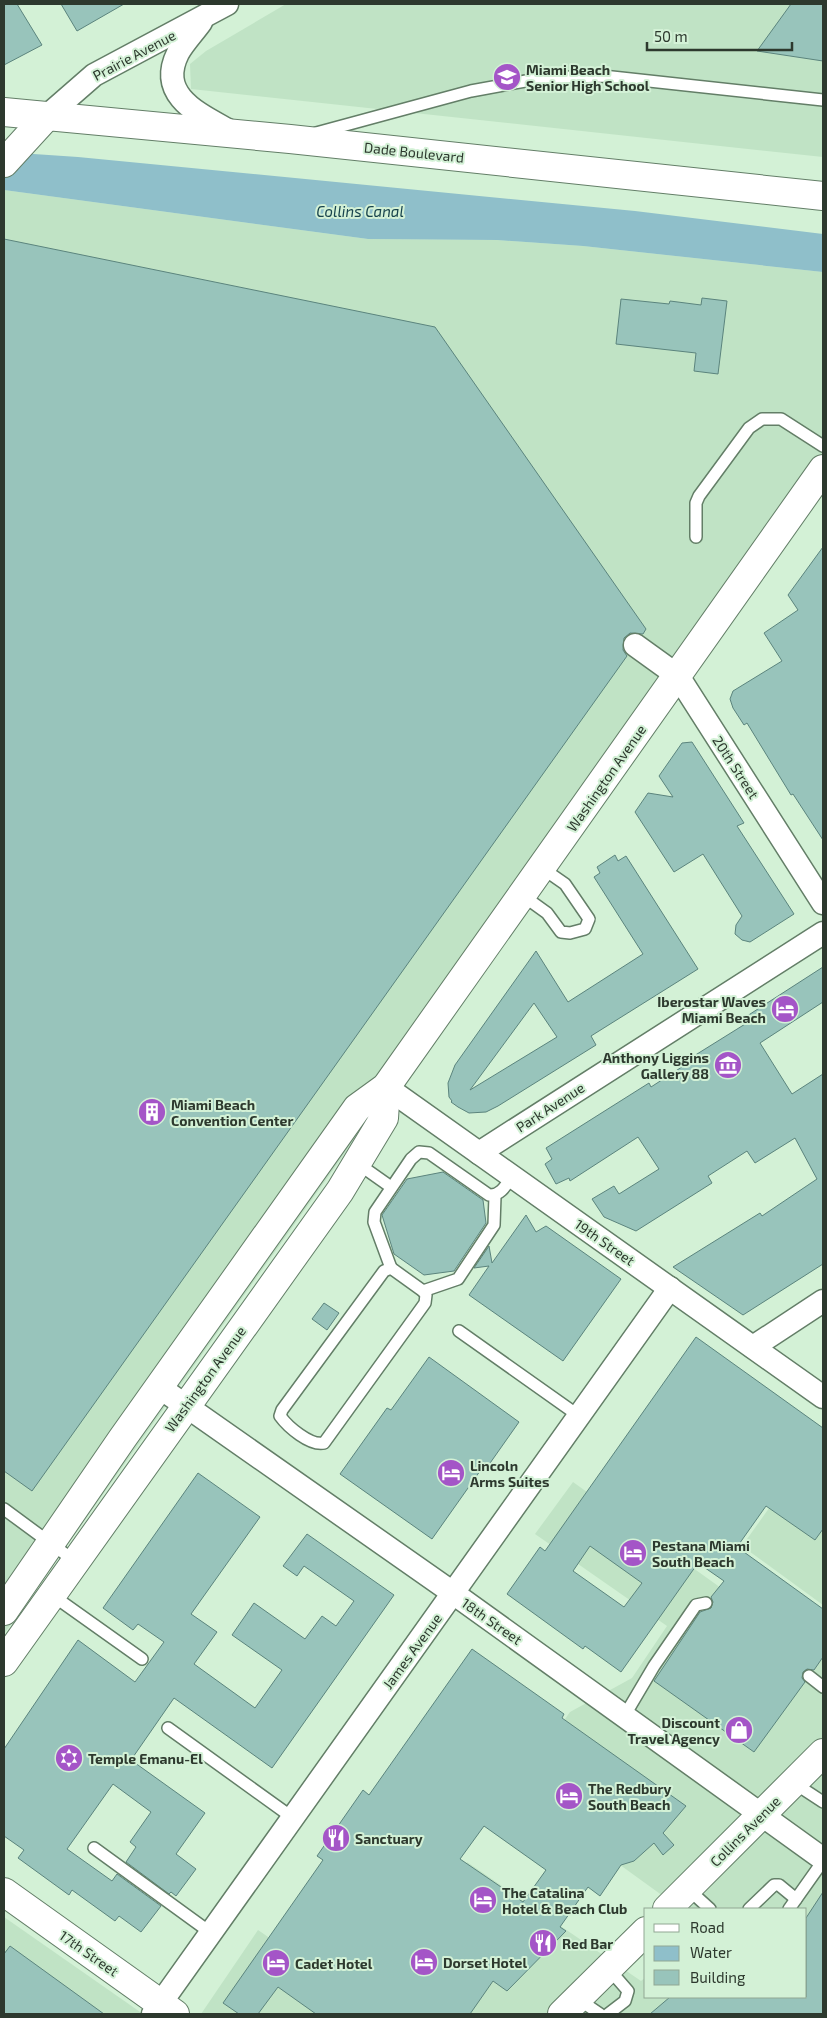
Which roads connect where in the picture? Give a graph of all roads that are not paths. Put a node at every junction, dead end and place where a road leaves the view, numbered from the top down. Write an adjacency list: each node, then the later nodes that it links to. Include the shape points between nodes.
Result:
1 (227, 4): 2 (street, Prairie Avenue)
2 (205, 17): 5 (street, Prairie Avenue, via 94,75); 6 (street, via 179,52 174,64 174,84 184,104)
3 (823, 100): 7 (lane, via 603,76 542,78 471,91)
4 (4, 112): 5 (main road, Dade Boulevard)
5 (47, 116): 6 (main road, Dade Boulevard); 8 (main road)
6 (234, 134): 7 (main road, Dade Boulevard)
7 (290, 139): 9 (main road, Dade Boulevard)
8 (9, 156)
9 (823, 196)
10 (823, 446): 12 (lane, via 781,419 755,422 699,496)
11 (823, 469): 14 (main road, Washington Avenue)
12 (696, 537)
13 (635, 645): 14 (street, 20th Street)
14 (678, 676): 15 (main road, Washington Avenue); 17 (street, 20th Street)
15 (542, 868): 16 (main road, Washington Avenue); 16 (lane, via 567,886 588,919 585,929 570,934 561,932 548,913)
16 (522, 895): 19 (main road, Washington Avenue)
17 (823, 903)
18 (823, 933): 20 (street, Park Avenue)
19 (386, 1086): 20 (street, 19th Street); 21 (main road, Washington Avenue, via 384,1118); 31 (main road, Washington Avenue, via 357,1108)
20 (479, 1153): 22 (street, 19th Street)
21 (357, 1163): 23 (lane); 33 (main road, Washington Avenue)
22 (512, 1176): 24 (lane); 26 (street, 19th Street)
23 (391, 1187): 24 (lane, via 419,1152 428,1153 489,1196); 25 (lane, via 375,1212 374,1222)
24 (496, 1196): 27 (lane, via 494,1225 458,1279)
25 (391, 1268): 27 (lane); 27 (lane, via 384,1271 282,1410 280,1416 284,1421 312,1442 324,1443 425,1303)
26 (670, 1288): 30 (street, 19th Street); 34 (street, James Avenue)
27 (423, 1291)
28 (823, 1301): 30 (street)
29 (459, 1332): 34 (lane)
30 (753, 1347): 32 (street, 19th Street)
31 (158, 1388): 33 (street, 18th Street); 36 (main road, Washington Avenue)
32 (823, 1397)
33 (186, 1406): 37 (main road, Washington Avenue); 38 (street, 18th Street)
34 (578, 1416): 38 (street, James Avenue)
35 (4, 1509): 36 (lane)
36 (51, 1544): 37 (lane); 41 (main road, Washington Avenue)
37 (76, 1562): 39 (main road, Washington Avenue)
38 (453, 1593): 46 (street, 18th Street); 52 (street, James Avenue)
39 (52, 1595): 42 (lane); 43 (main road, Washington Avenue)
40 (706, 1603): 46 (lane, via 696,1605)
41 (4, 1611)
42 (142, 1659)
43 (4, 1662)
44 (809, 1676): 45 (lane)
45 (823, 1687)
46 (625, 1715): 51 (street, 18th Street)
47 (168, 1728): 52 (lane)
48 (823, 1753): 49 (main road, Collins Avenue)
49 (794, 1783): 50 (lane); 51 (main road, Collins Avenue)
50 (823, 1802)
51 (762, 1815): 54 (street, 18th Street); 55 (main road, Collins Avenue)
52 (293, 1818): 62 (street, James Avenue)
53 (94, 1848): 62 (lane)
54 (823, 1860): 57 (lane)
55 (688, 1889): 58 (main road, Collins Avenue); 59 (lane)
56 (4, 1892): 66 (main road, 17th Street)
57 (796, 1899): 60 (lane, via 779,1885 774,1885); 61 (lane)
58 (668, 1908)
59 (709, 1908)
60 (751, 1908)
61 (790, 1908)
62 (211, 1933): 66 (street, James Avenue)
63 (644, 1933): 64 (main road)
64 (608, 1968): 65 (main road); 68 (lane, via 628,1991 625,2001)
65 (570, 2006): 67 (lane)
66 (163, 2011)
67 (600, 2014)
68 (608, 2014)

